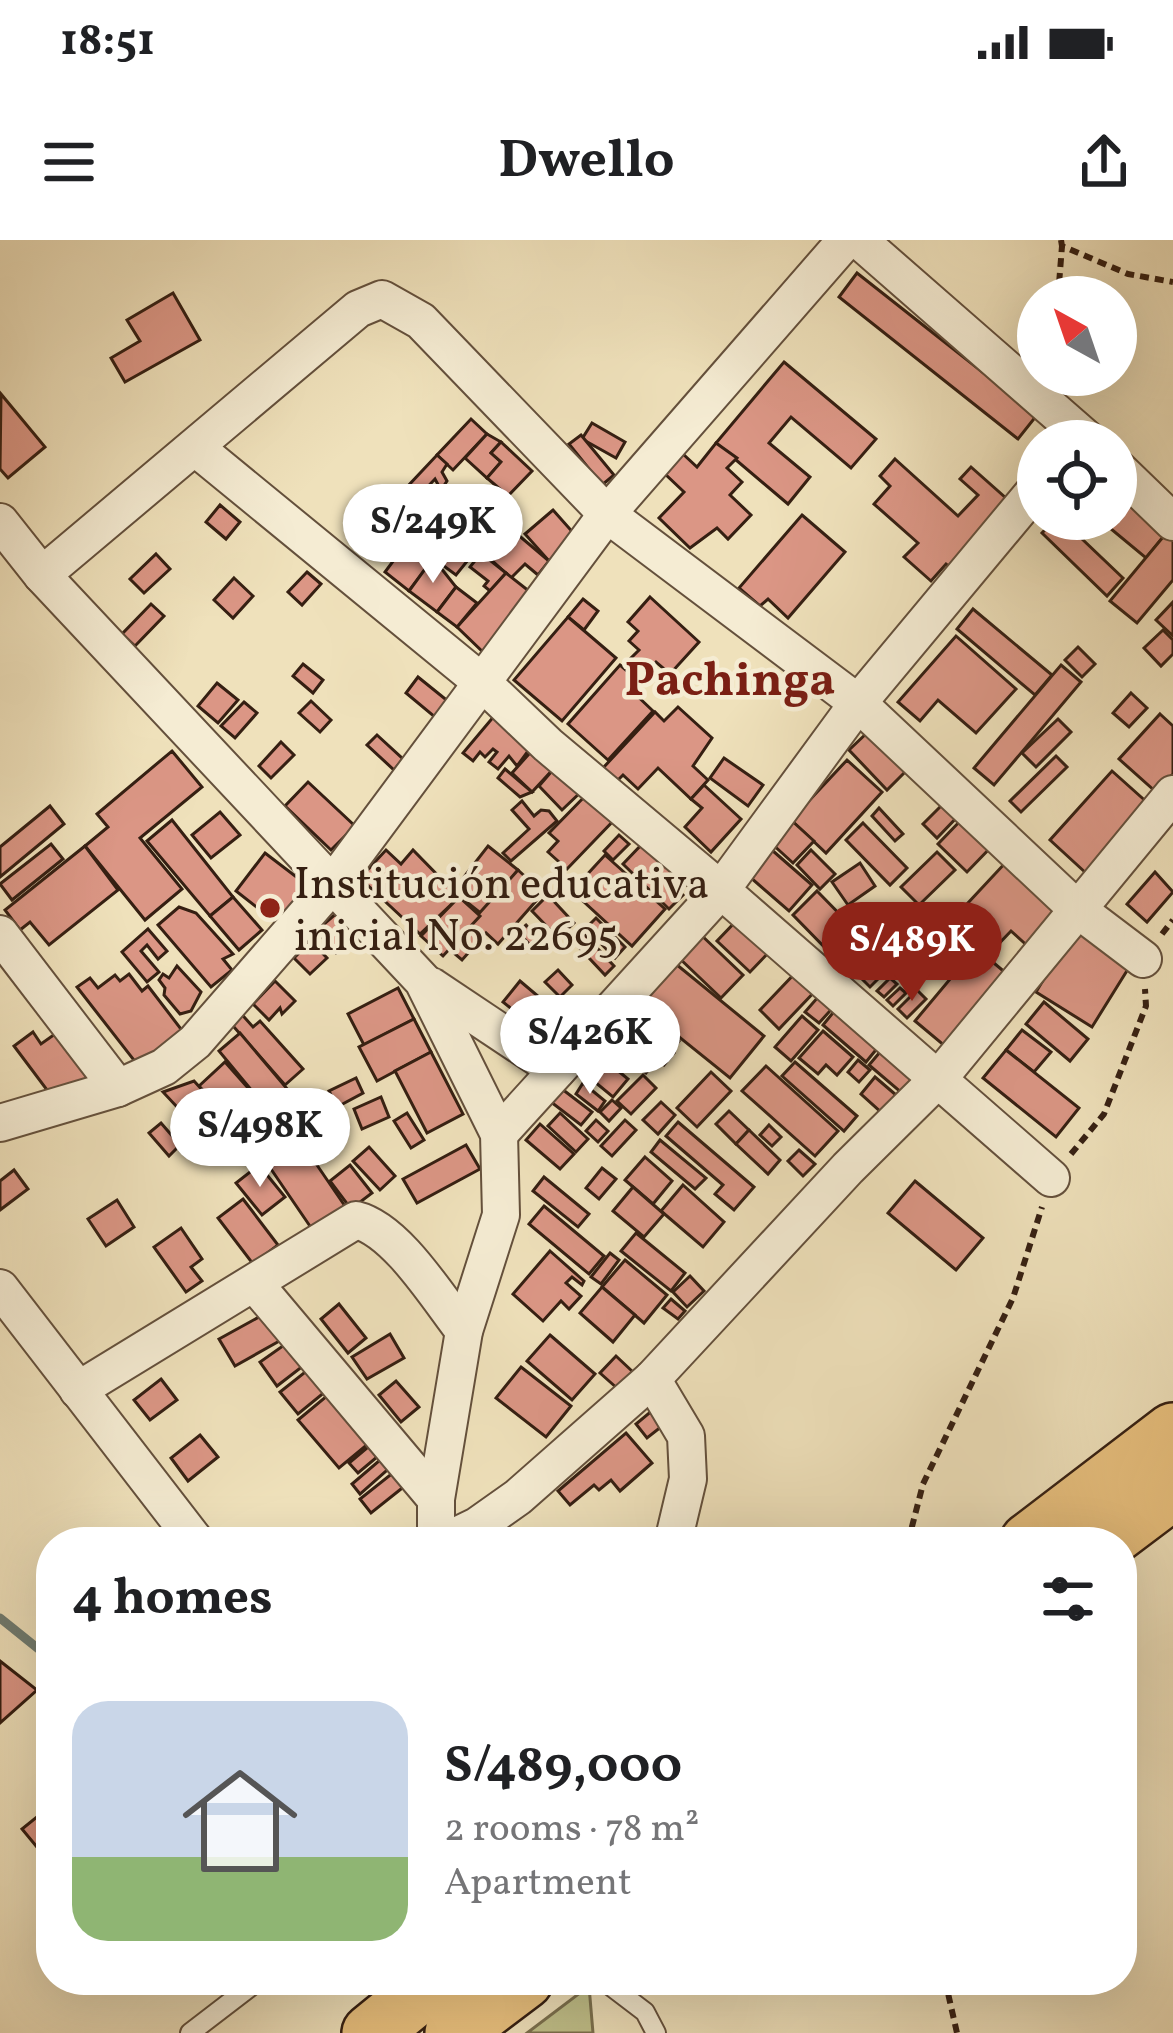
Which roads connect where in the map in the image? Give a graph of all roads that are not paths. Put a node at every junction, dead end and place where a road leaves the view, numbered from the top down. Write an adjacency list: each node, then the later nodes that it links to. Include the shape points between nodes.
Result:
1 (846, 240): 7 (street)
2 (859, 240): 3 (street)
3 (1062, 420)
4 (196, 448): 7 (street, via 358,309 382,299 421,321); 10 (street); 11 (street)
5 (1137, 487): 8 (street)
6 (1017, 512): 12 (street)
7 (607, 514): 11 (street); 12 (street)
8 (1173, 521)
9 (0, 522): 10 (street)
10 (42, 574): 14 (street)
11 (484, 684): 14 (street); 15 (street)
12 (858, 704): 15 (street); 16 (street)
13 (1173, 794): 16 (street)
14 (332, 886): 19 (street); 22 (street, via 195,1042)
15 (721, 890): 20 (street); 21 (street)
16 (1076, 909): 18 (street); 21 (street)
17 (0, 934): 22 (street)
18 (1143, 959)
19 (423, 981): 20 (street); 24 (street)
20 (557, 1070): 24 (street)
21 (939, 1078): 25 (street); 29 (street)
22 (118, 1088): 23 (street)
23 (0, 1123)
24 (499, 1134): 28 (street, via 501,1215)
25 (1051, 1178)
26 (255, 1284): 28 (street, via 356,1220 389,1238); 30 (street); 33 (street)
27 (0, 1288): 30 (street)
28 (464, 1330): 33 (street)
29 (652, 1379): 36 (street); 37 (street, via 686,1436)
30 (78, 1390): 34 (street)
31 (1173, 1432): 38 (main road)
32 (1173, 1490): 39 (main road)
33 (436, 1499): 35 (street)
34 (184, 1527)
35 (439, 1527)
36 (475, 1527)
37 (677, 1527)
38 (1049, 1527)
39 (1124, 1527)
40 (239, 1995): 44 (lane)
41 (463, 1995): 43 (main road)
42 (623, 1995): 45 (lane)
43 (414, 2007)
44 (190, 2033)
45 (656, 2033)

